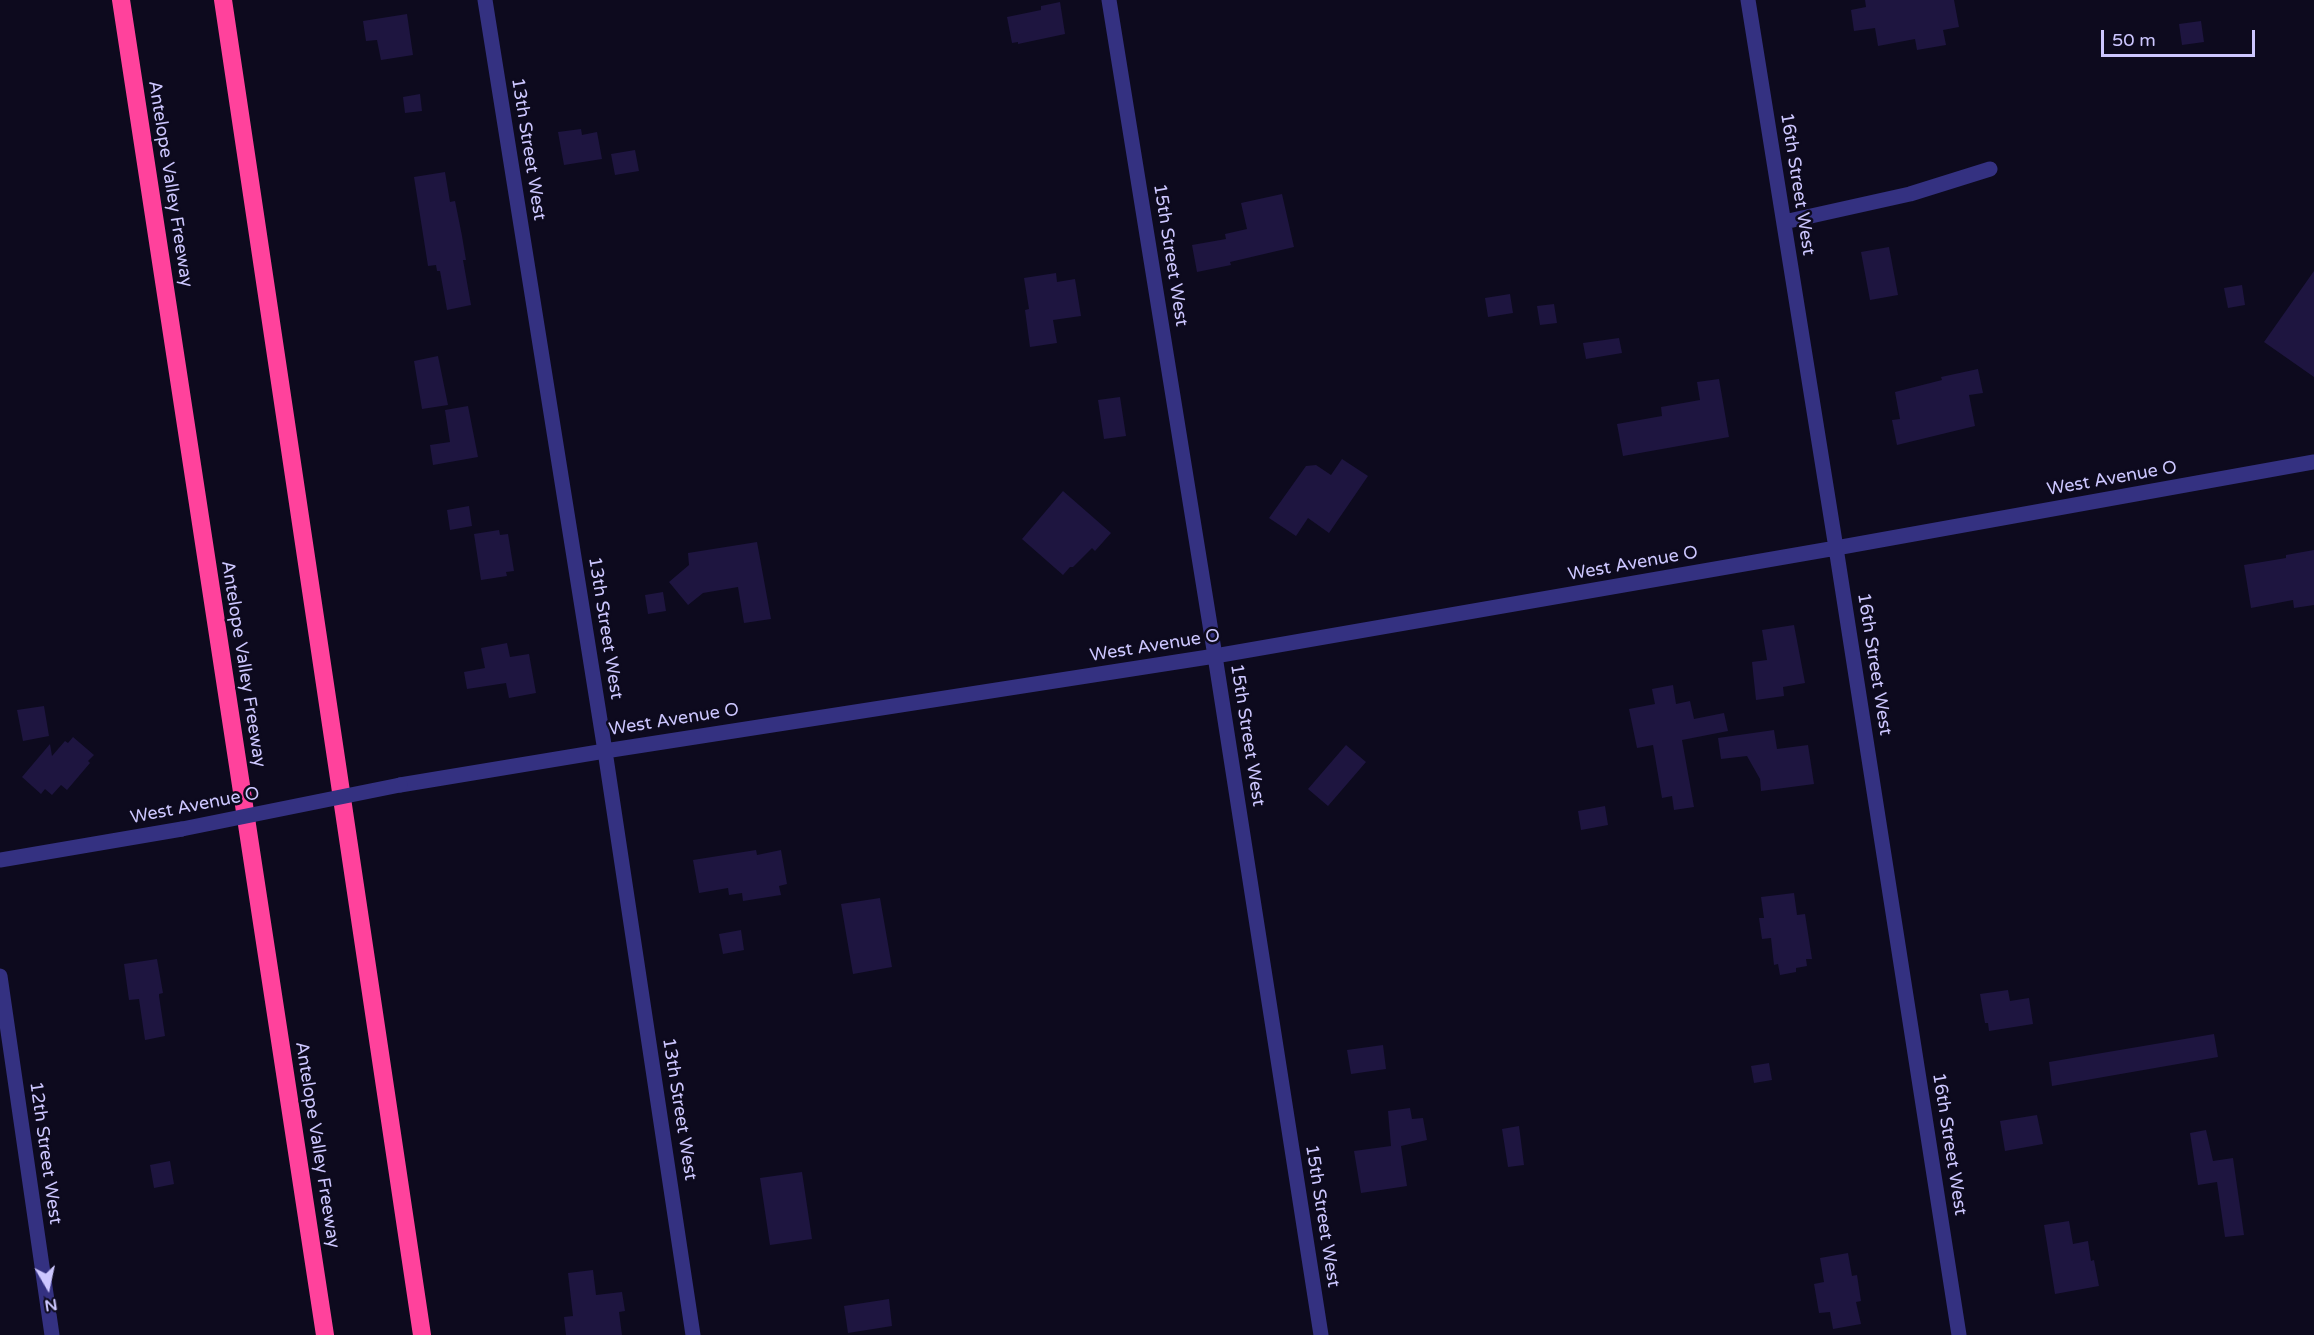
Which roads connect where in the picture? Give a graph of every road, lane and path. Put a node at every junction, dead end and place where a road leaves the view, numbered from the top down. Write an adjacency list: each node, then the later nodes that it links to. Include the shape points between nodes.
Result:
1 (121, 0): 15 (highway, Antelope Valley Freeway)
2 (223, 0): 16 (highway)
3 (485, 0): 11 (street, 13th Street West)
4 (1109, 0): 10 (street, 15th Street West)
5 (1748, 0): 7 (street, 16th Street West)
6 (1990, 169): 7 (street, via 1910,194)
7 (1784, 222): 9 (street, 16th Street West)
8 (2314, 462): 9 (street, West Avenue O)
9 (1836, 548): 10 (street, West Avenue O); 19 (street, 16th Street West)
10 (1215, 656): 11 (street, West Avenue O); 18 (street, 15th Street West)
11 (605, 751): 12 (street, West Avenue O, bridge); 17 (street, 13th Street West)
12 (0, 860)
13 (0, 976): 14 (street, 12th Street West)
14 (52, 1335)
15 (325, 1335)
16 (422, 1335)
17 (693, 1335)
18 (1321, 1335)
19 (1959, 1335)

